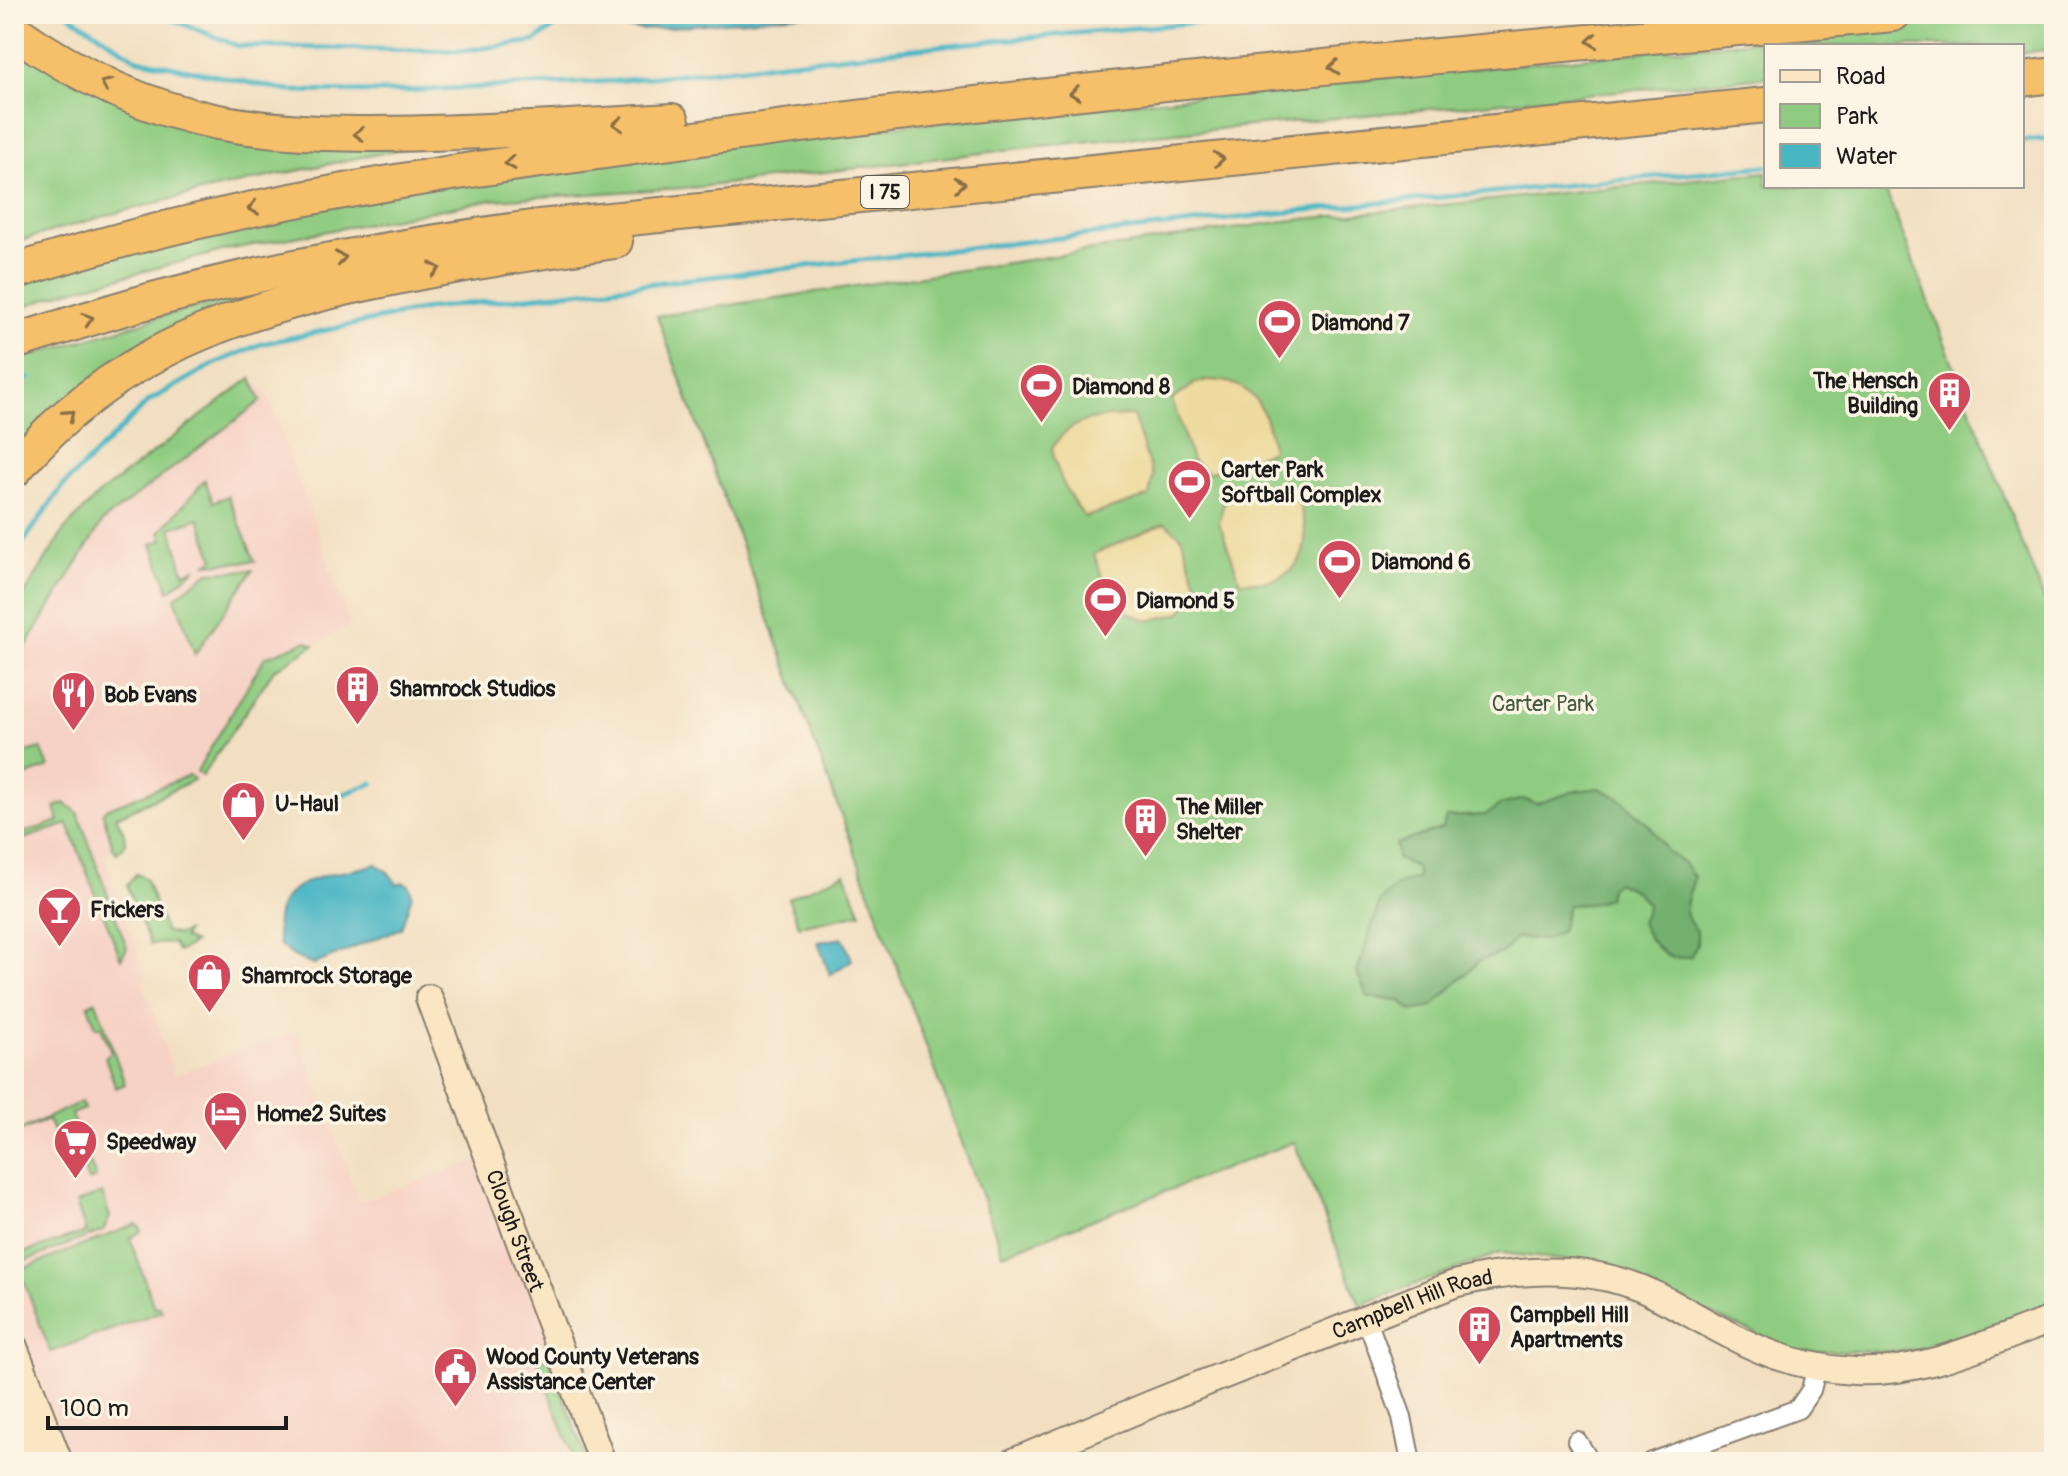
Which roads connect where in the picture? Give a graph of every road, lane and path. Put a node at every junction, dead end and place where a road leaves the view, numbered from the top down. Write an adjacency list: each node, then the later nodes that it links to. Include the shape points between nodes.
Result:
1 (1893, 14): 6 (highway, one-way to 6)
2 (14, 31): 6 (highway, one-way to 2, via 492,131 264,129 148,102 71,67)
3 (2054, 75): 4 (highway)
4 (2024, 79)
5 (1764, 105): 7 (highway, I 75, one-way to 5)
6 (920, 109): 8 (highway, one-way to 8, via 335,191 138,236)
7 (922, 188): 9 (highway, I 75, one-way to 7, via 172,295 351,256 539,227); 10 (highway, one-way to 7, via 77,408 145,360 187,337 265,307 429,270 749,224)
8 (14, 272)
9 (14, 342)
10 (14, 470)
11 (429, 998): 20 (main road, Clough Street)
12 (2054, 1319): 15 (main road, Campbell Hill Road, via 1914,1366 1854,1371)
13 (1367, 1320): 15 (main road, Campbell Hill Road, via 1465,1281 1569,1271 1638,1287 1766,1352); 21 (main road, Campbell Hill Road); 22 (street, via 1402,1417)
14 (14, 1347): 19 (main road)
15 (1817, 1366): 24 (street, via 1811,1390 1798,1409)
16 (14, 1414): 18 (main road)
17 (1577, 1441): 23 (street)
18 (32, 1462)
19 (59, 1462)
20 (602, 1462)
21 (1013, 1462)
22 (1411, 1462)
23 (1590, 1462)
24 (1652, 1462)

